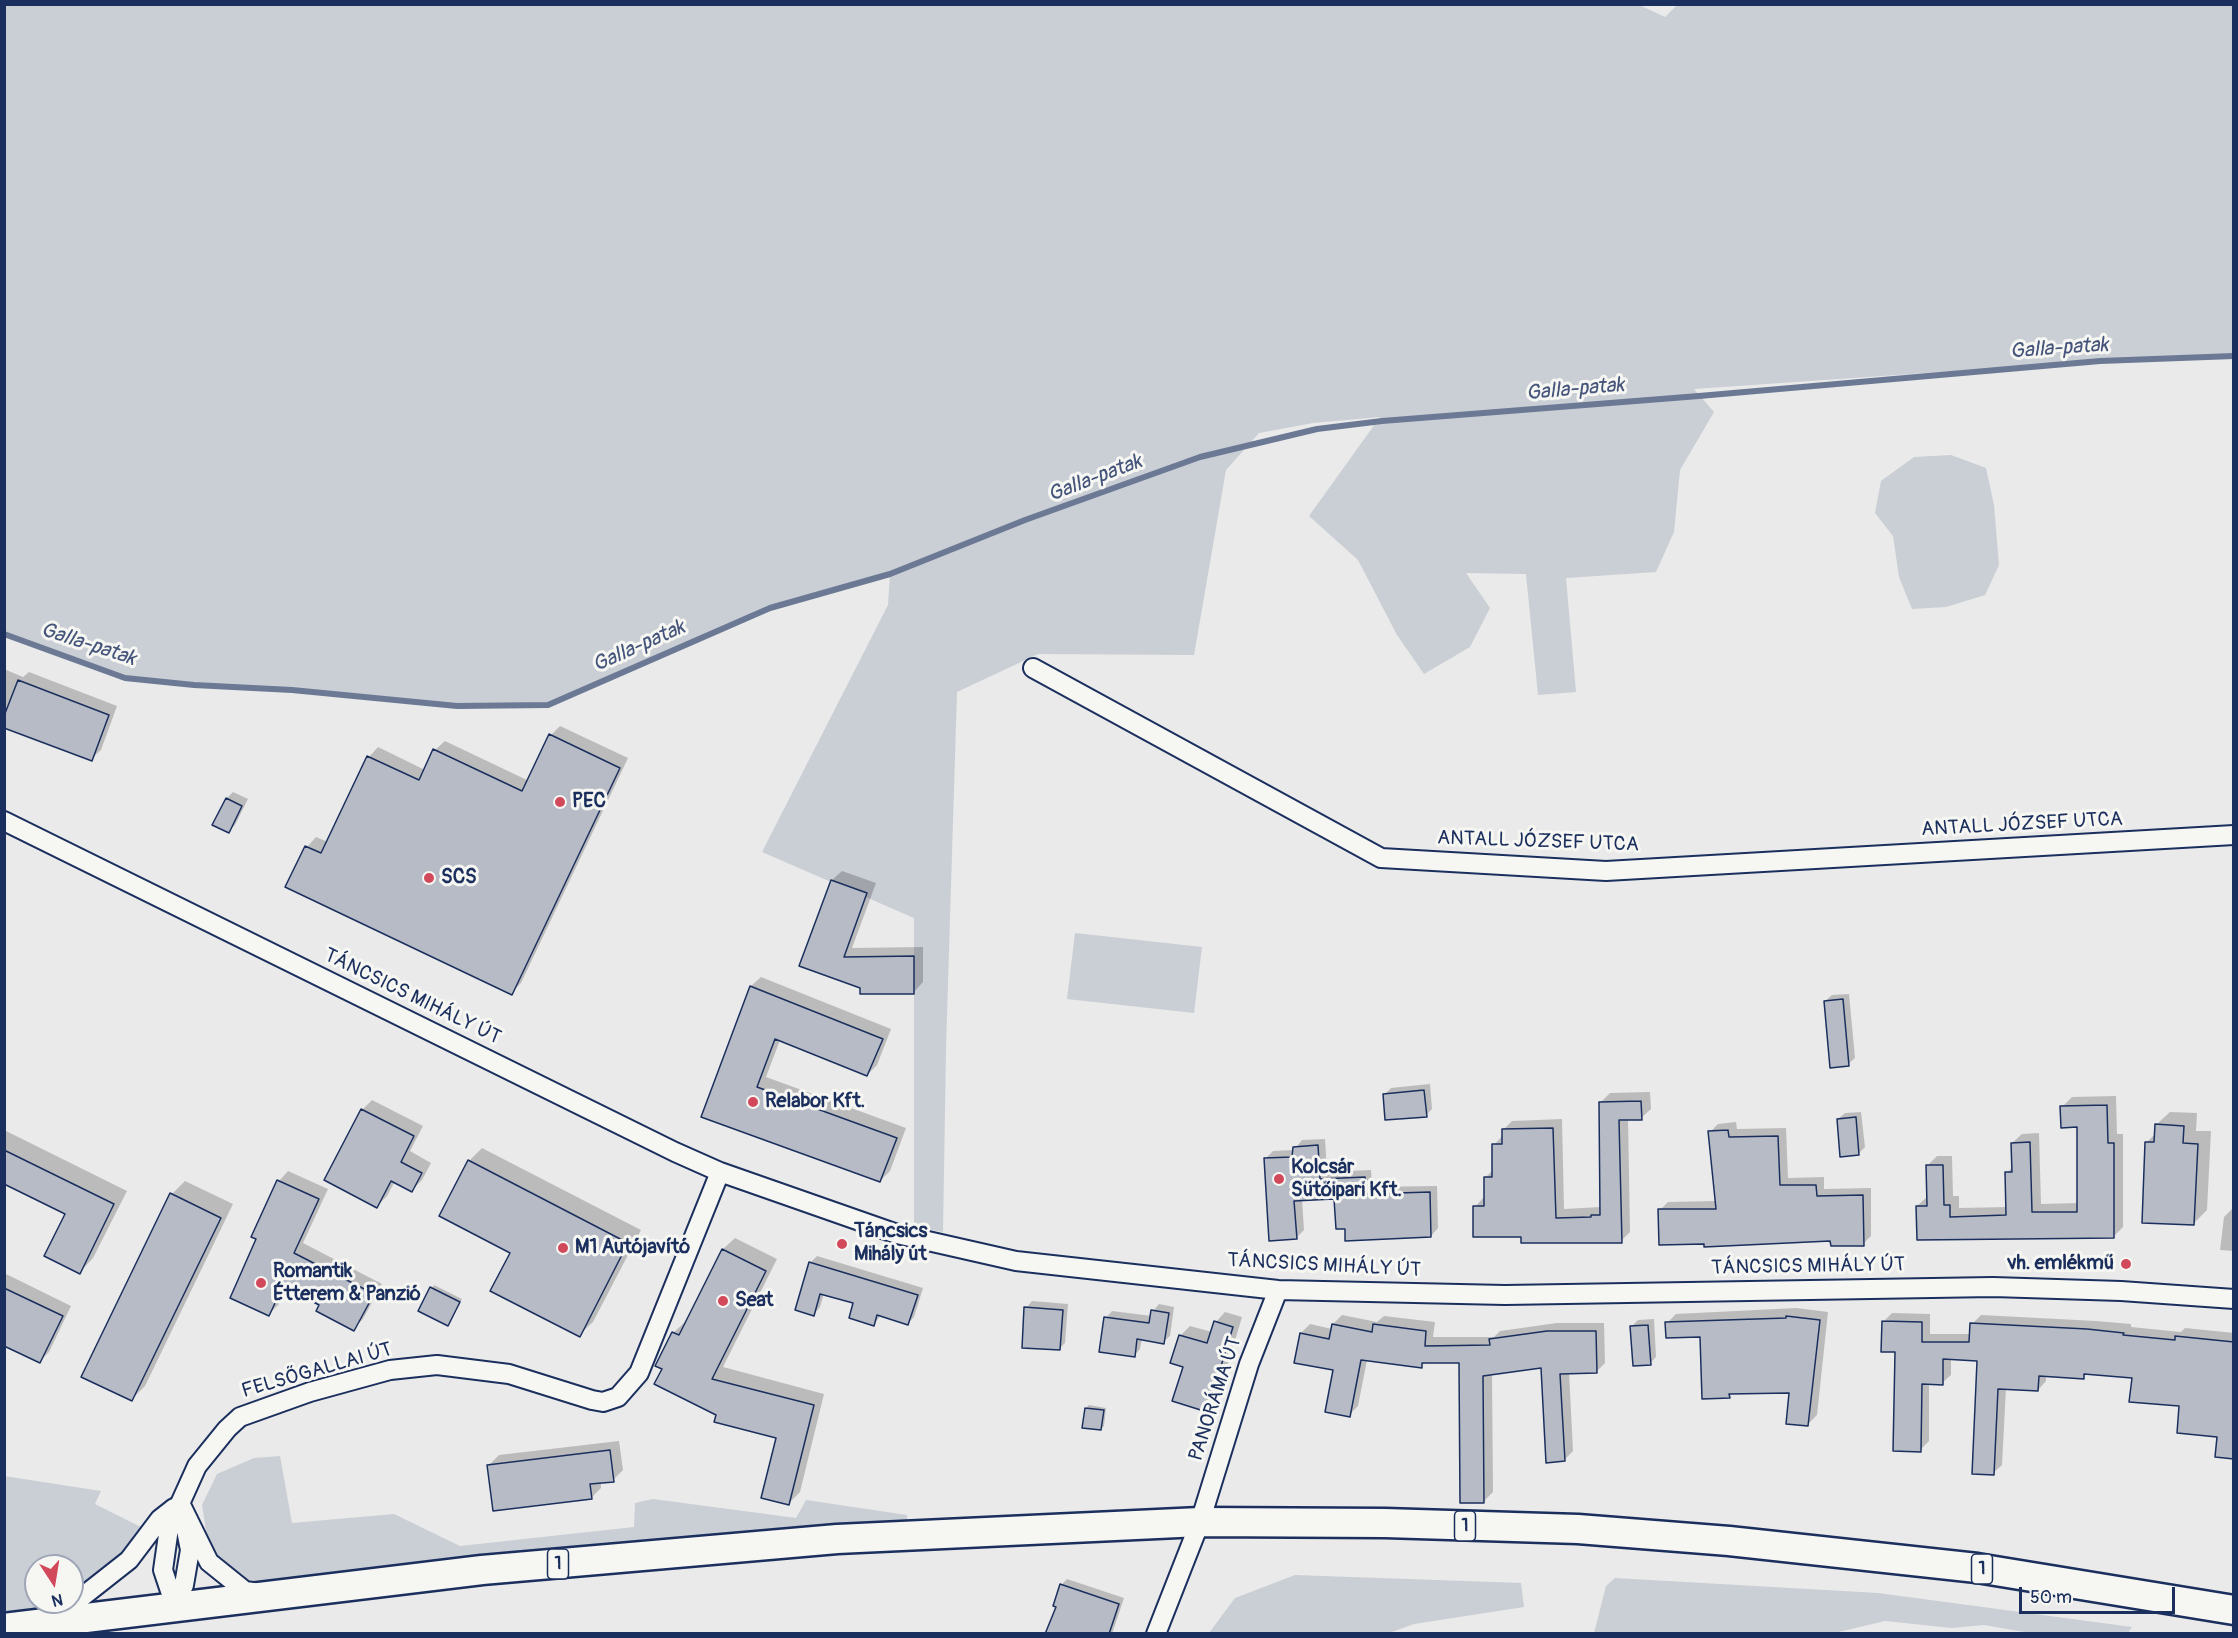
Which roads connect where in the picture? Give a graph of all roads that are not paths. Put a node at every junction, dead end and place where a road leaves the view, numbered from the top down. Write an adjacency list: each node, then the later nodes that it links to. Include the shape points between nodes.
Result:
1 (1033, 668): 3 (street, ANTALL JÓZSEF UTCA, via 1382,858 1606,871)
2 (4, 821): 4 (street, TÁNCSICS MIHÁLY ÚT)
3 (2234, 835)
4 (720, 1172): 5 (street, TÁNCSICS MIHÁLY ÚT, via 897,1234 1016,1261); 7 (street, FELSŐGALLAI ÚT, via 639,1373 618,1397 603,1402 508,1374 437,1365 390,1370 240,1417 197,1466)
5 (1278, 1290): 6 (street, TÁNCSICS MIHÁLY ÚT, via 1505,1295 1993,1287); 8 (street, PANORÁMA ÚT, via 1249,1364)
6 (2234, 1299)
7 (180, 1503): 9 (street, via 209,1562 245,1591); 10 (street, via 190,1550 184,1585); 12 (street, via 160,1519 129,1560 68,1608)
8 (1200, 1522): 9 (main road, 1, via 837,1539 482,1570); 11 (main road, 1, via 1566,1529 1729,1541 1977,1568); 13 (street, PANORÁMA ÚT)
9 (280, 1595): 10 (main road, 1)
10 (175, 1606): 12 (main road, 1)
11 (2234, 1610)
12 (13, 1627)
13 (1156, 1634)

